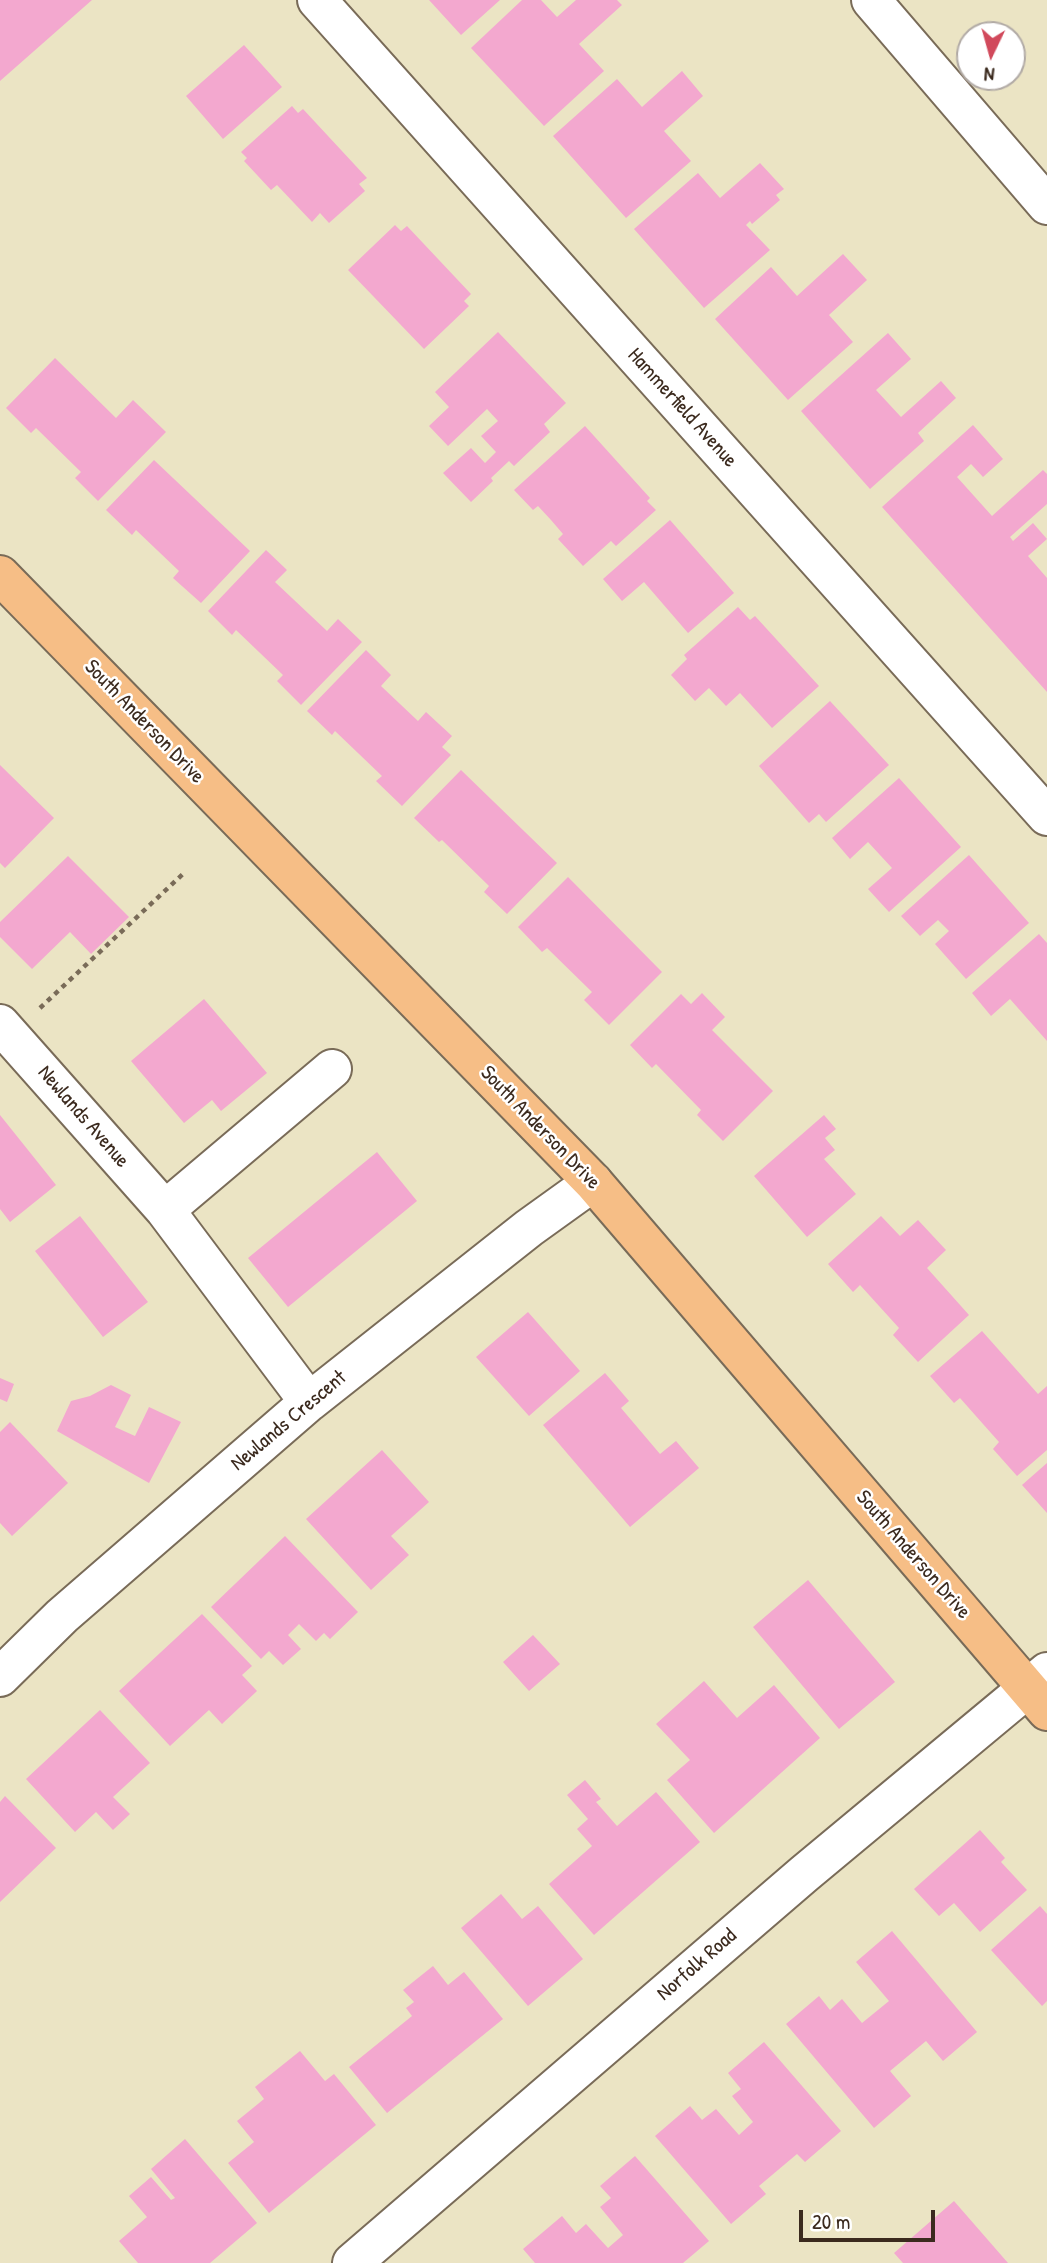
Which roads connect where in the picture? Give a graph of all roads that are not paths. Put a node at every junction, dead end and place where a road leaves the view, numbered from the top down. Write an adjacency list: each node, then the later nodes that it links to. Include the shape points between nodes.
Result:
1 (317, 0): 5 (street, Hammerfield Avenue)
2 (871, 0): 3 (street)
3 (1047, 205)
4 (0, 575): 8 (main road, South Anderson Drive)
5 (1047, 816)
6 (5, 1030): 9 (street, Newlands Avenue)
7 (332, 1069): 9 (street)
8 (593, 1182): 10 (street, Newlands Crescent); 12 (main road, South Anderson Drive)
9 (165, 1210): 10 (street, Newlands Avenue)
10 (309, 1402): 11 (street, Newlands Crescent, via 62,1616)
11 (0, 1677)
12 (1040, 1690): 13 (street, Norfolk Road, via 804,1874)
13 (352, 2263)

